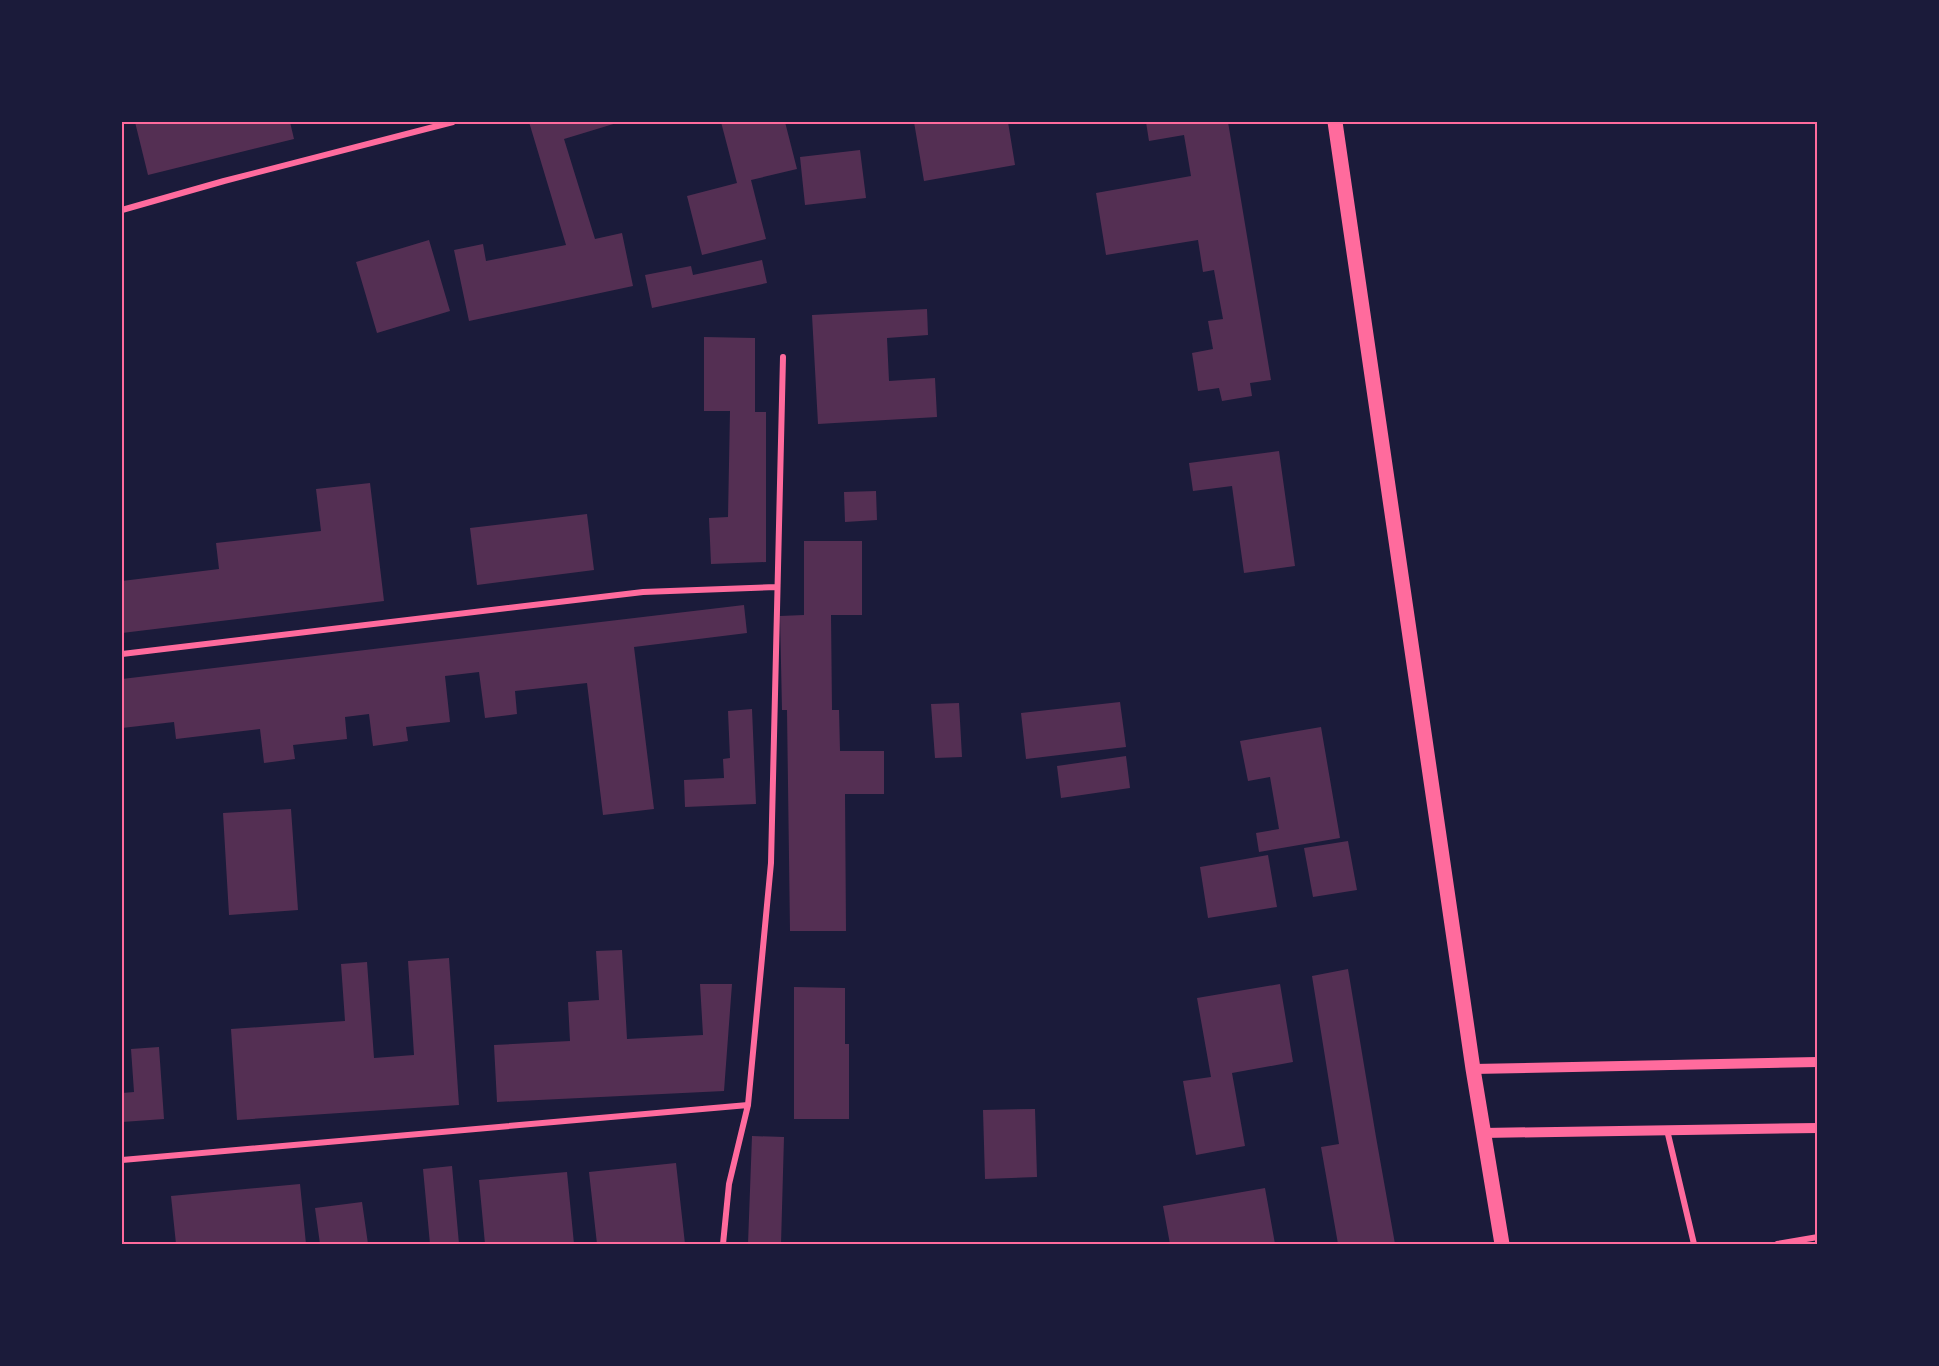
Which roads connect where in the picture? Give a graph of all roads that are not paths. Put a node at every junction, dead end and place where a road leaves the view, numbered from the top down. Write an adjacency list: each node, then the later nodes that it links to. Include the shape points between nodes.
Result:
1 (453, 122): 3 (street)
2 (1335, 122): 8 (main road)
3 (122, 210)
4 (783, 357): 5 (street)
5 (776, 586): 6 (street, via 643,592); 9 (street, via 771,863)
6 (122, 654)
7 (1818, 1062): 8 (street)
8 (1473, 1069): 12 (main road)
9 (748, 1105): 13 (street); 15 (street, via 729,1184)
10 (1818, 1128): 11 (street)
11 (1667, 1130): 12 (street); 17 (street)
12 (1483, 1133): 16 (main road)
13 (122, 1160)
14 (1818, 1237): 18 (street)
15 (723, 1245)
16 (1502, 1245)
17 (1694, 1245)
18 (1777, 1245)

